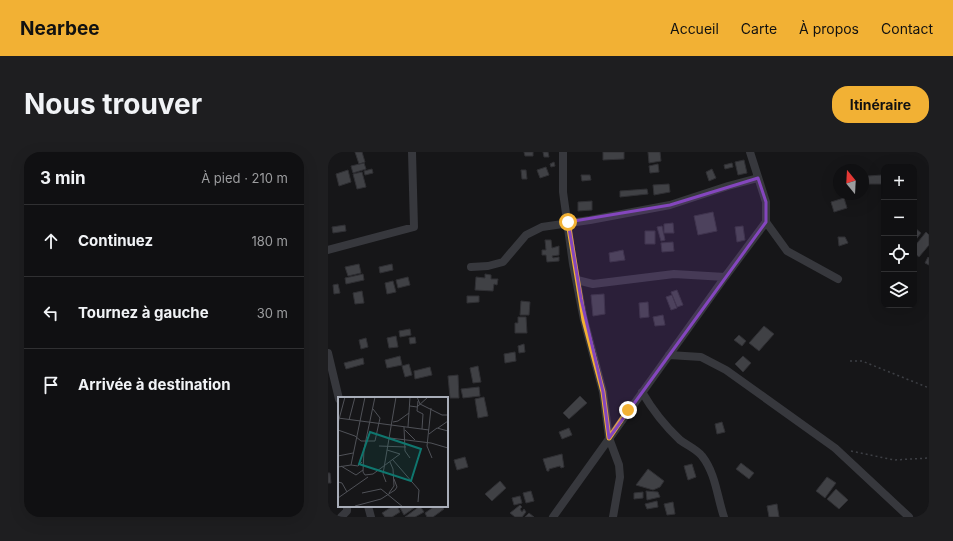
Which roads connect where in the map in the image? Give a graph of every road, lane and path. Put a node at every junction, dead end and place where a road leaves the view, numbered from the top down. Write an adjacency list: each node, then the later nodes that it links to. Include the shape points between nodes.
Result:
1 (412, 152): 7 (street, via 414,228)
2 (563, 152): 5 (street)
3 (750, 152): 4 (street)
4 (758, 178): 5 (street, via 670,205); 6 (street, via 766,202)
5 (568, 222): 8 (street, via 542,227 526,235 503,262); 10 (street)
6 (766, 222): 9 (street); 11 (street, via 787,251)
7 (328, 250)
8 (471, 267)
9 (726, 277): 10 (street, via 674,274 593,284); 13 (street)
10 (577, 280): 18 (street, via 584,320 603,392)
11 (838, 280)
12 (328, 353): 17 (street)
13 (669, 355): 16 (street); 28 (street, via 701,357 726,370 836,448)
14 (850, 361): 15 (path, via 862,361)
15 (929, 388)
16 (642, 392): 18 (street); 27 (street, via 656,415 682,441 694,447 703,458 717,490)
17 (339, 397)
18 (609, 438): 25 (street); 26 (street, via 619,465 620,477)
19 (850, 451): 20 (path, via 894,460)
20 (929, 458)
21 (347, 507): 23 (street, via 347,511)
22 (368, 507): 24 (street)
23 (340, 517)
24 (371, 517)
25 (553, 517)
26 (614, 517)
27 (724, 517)
28 (909, 517)

